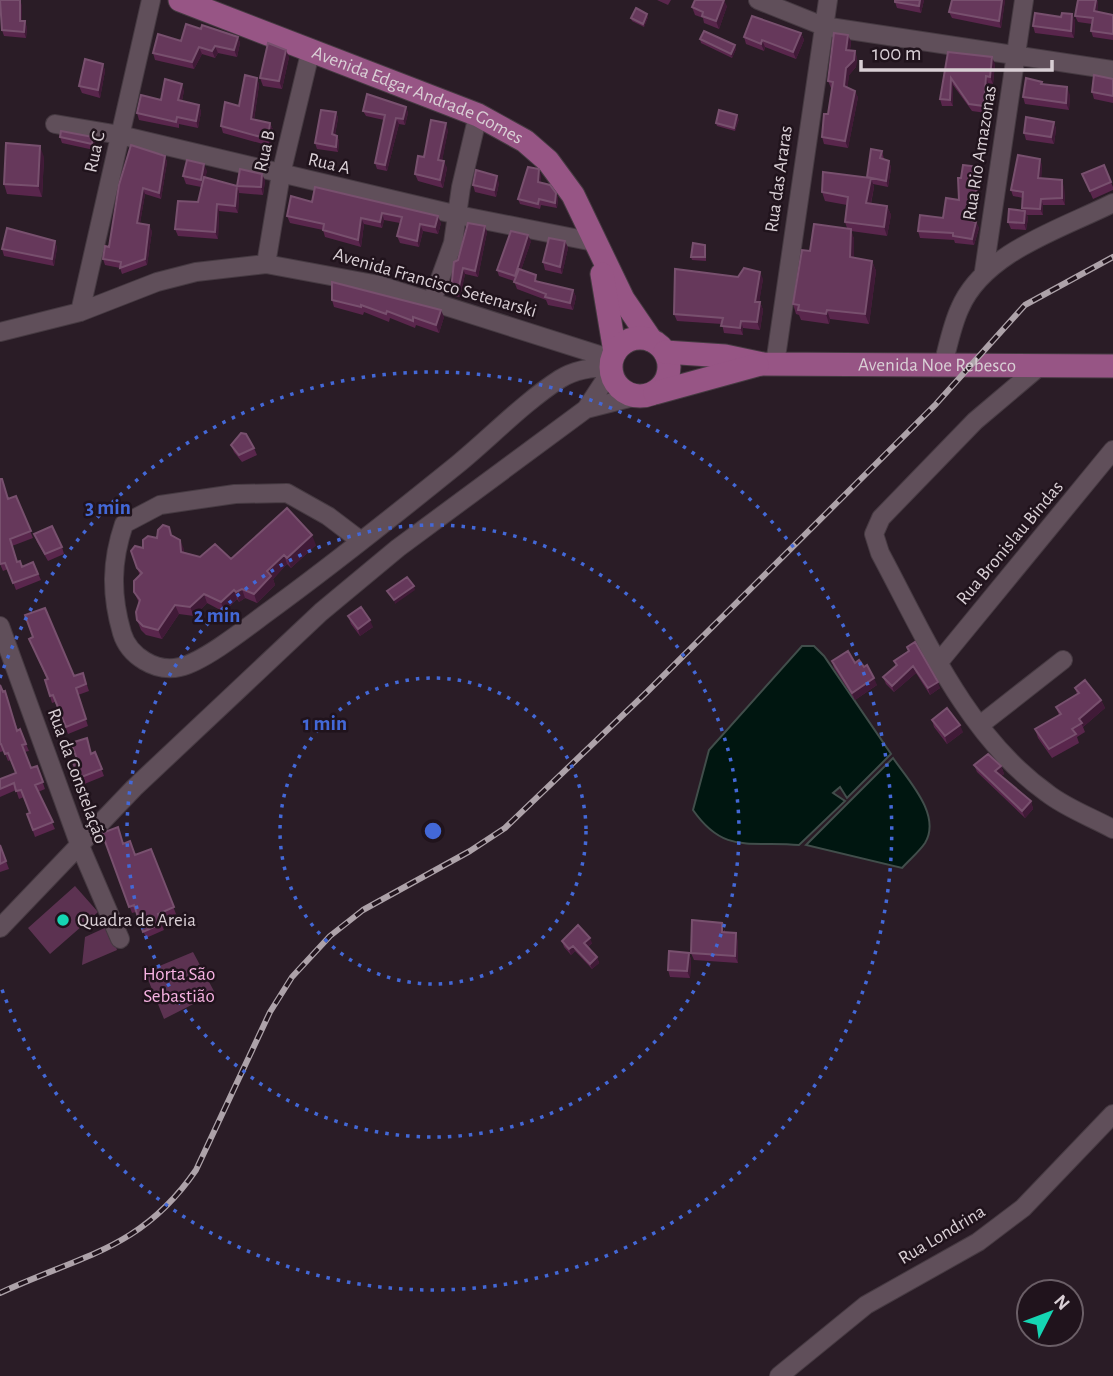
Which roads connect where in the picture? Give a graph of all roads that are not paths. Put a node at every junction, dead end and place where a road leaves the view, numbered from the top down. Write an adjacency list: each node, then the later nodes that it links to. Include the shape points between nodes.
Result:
1 (151, 0): 12 (street, Rua C)
2 (180, 0): 7 (main road, Avenida Edgar Andrade Gomes)
3 (758, 0): 6 (street)
4 (828, 0): 6 (street, Rua das Araras)
5 (1024, 0): 8 (street, Rua Rio Amazonas)
6 (822, 26): 8 (street); 24 (street, Rua das Araras)
7 (311, 49): 10 (main road, Avenida Edgar Andrade Gomes); 13 (street, Rua B)
8 (1016, 57): 9 (street); 18 (street, Rua Rio Amazonas)
9 (1113, 70)
10 (478, 115): 15 (street); 16 (main road, Avenida Edgar Andrade Gomes, via 525,141 548,161 573,195)
11 (55, 124): 12 (street, Rua A)
12 (120, 135): 13 (street, Rua A); 20 (street, Rua C)
13 (281, 174): 15 (street, Rua A); 17 (street, Rua B)
14 (1113, 204): 18 (street)
15 (457, 215): 16 (street, Rua A); 19 (street, via 453,243)
16 (596, 248): 22 (main road, Avenida Edgar Andrade Gomes, via 623,299); 23 (main road, Avenida Edgar Andrade Gomes)
17 (266, 264): 19 (street, Avenida Francisco Setenarski, via 316,271); 20 (street, Avenida Francisco Setenarski, via 196,272 157,282)
18 (984, 271): 25 (street, via 960,307)
19 (432, 300): 23 (street, Avenida Francisco Setenarski)
20 (80, 312): 21 (street, Avenida Francisco Setenarski)
21 (0, 332)
22 (658, 346): 23 (main road, via 631,340); 24 (main road, Avenida Noe Rebesco); 28 (main road, via 669,361 667,379)
23 (612, 362): 28 (main road, via 620,388); 29 (street); 31 (street, via 561,379)
24 (769, 364): 25 (main road, Avenida Noe Rebesco); 28 (main road, Avenida Noe Rebesco)
25 (943, 365): 26 (main road, Avenida Noe Rebesco)
26 (1040, 366): 27 (main road, Avenida Noe Rebesco); 34 (street, via 975,421 881,518 874,534)
27 (1113, 366)
28 (646, 395): 29 (street)
29 (586, 410): 37 (street, via 398,548 321,612 219,705)
30 (1113, 450): 34 (street, Rua Bronislau Bindas)
31 (361, 541): 31 (street, via 234,638 182,667 155,667 124,641 112,593 115,549 124,524 160,505 235,494 287,493)
32 (0, 626): 37 (street, Rua da Constelação)
33 (1063, 660): 35 (street)
34 (939, 662): 35 (street)
35 (980, 725): 36 (street, via 1012,764 1048,794)
36 (1113, 829)
37 (79, 846): 38 (street); 39 (street, Rua da Constelação)
38 (0, 928)
39 (120, 939)
40 (1113, 1114): 41 (street, Rua Londrina, via 1023,1208 978,1242 866,1305)
41 (779, 1376)

